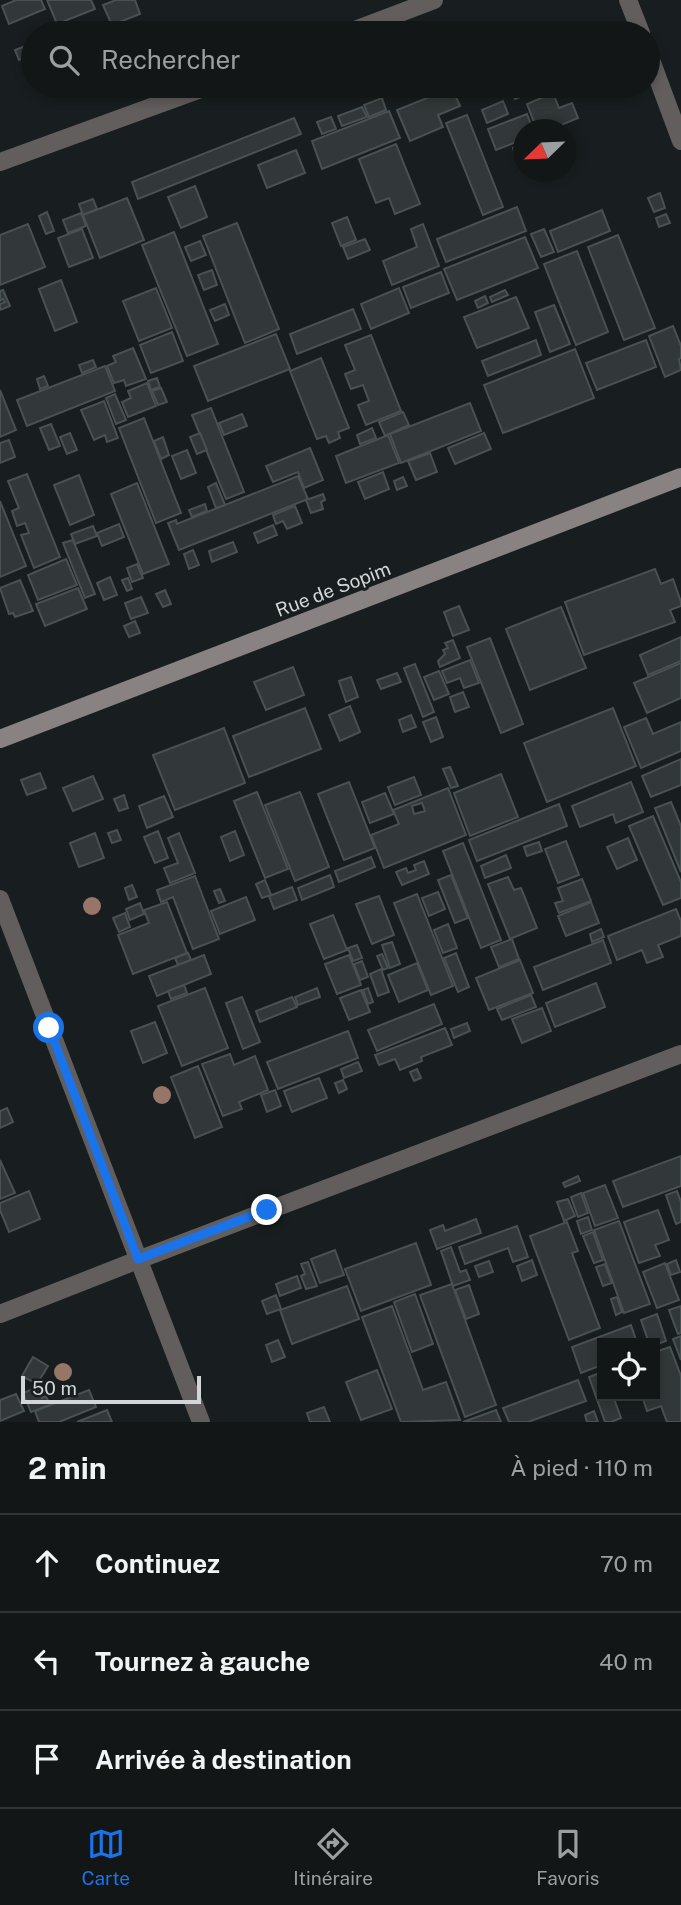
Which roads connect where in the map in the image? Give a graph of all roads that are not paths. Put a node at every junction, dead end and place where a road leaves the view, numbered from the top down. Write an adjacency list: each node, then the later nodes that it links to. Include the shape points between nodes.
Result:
1 (435, 0): 3 (street)
2 (628, 0): 4 (street)
3 (379, 21)
4 (636, 21)
5 (660, 84): 7 (street)
6 (176, 98): 8 (street)
7 (681, 141)
8 (0, 162)
9 (681, 477): 10 (street, Rue de Sopim)
10 (0, 739)
11 (0, 899): 13 (street)
12 (681, 1054): 13 (street)
13 (138, 1259): 14 (street); 15 (street)
14 (0, 1314)
15 (201, 1422)

